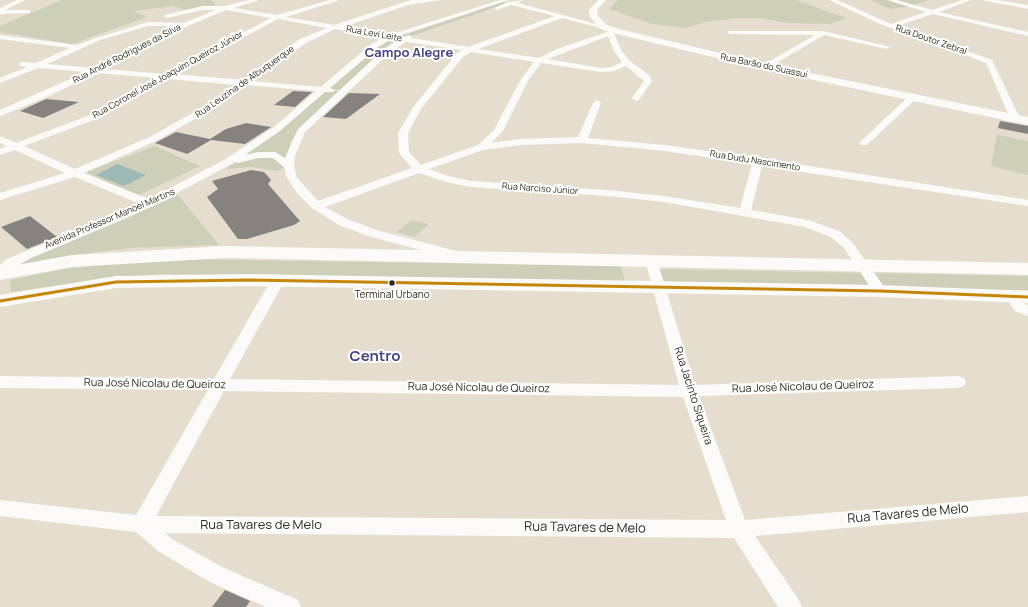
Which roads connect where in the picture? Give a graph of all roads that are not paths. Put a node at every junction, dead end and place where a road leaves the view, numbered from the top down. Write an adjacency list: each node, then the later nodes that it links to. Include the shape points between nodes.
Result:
1 (22, 0): 16 (street)
2 (256, 0): 15 (street, Rua André Rodrigues da Silva)
3 (337, 0): 21 (street, Rua Coronel José Joaquim Queiroz Júnior)
4 (417, 0): 13 (street)
5 (438, 0): 13 (street)
6 (521, 0): 12 (street, Avenida Professor Manoel Martins)
7 (602, 0): 26 (main road, via 593,10 594,17)
8 (832, 0): 22 (street)
9 (890, 0): 18 (street)
10 (968, 0): 18 (street, Rua Doutor Zebral)
11 (985, 0): 14 (street)
12 (506, 1): 20 (street, Rua Barão do Suassuí); 31 (street, Avenida Professor Manoel Martins); 32 (street, Avenida Professor Manoel Martins)
13 (403, 4): 25 (street, Rua Leuzina de Albuquerque)
14 (1028, 7)
15 (226, 8): 19 (street, Rua Levi Leite, via 202,8); 21 (street, Rua Levi Leite); 23 (street, Rua André Rodrigues da Silva)
16 (0, 11): 17 (street)
17 (28, 12)
18 (932, 12): 24 (street, Rua Doutor Zebral); 29 (street)
19 (167, 16)
20 (563, 16): 26 (street, Rua Barão do Suassuí); 37 (street, Rua Narciso Júnior)
21 (278, 17): 25 (street, Rua Levi Leite); 45 (street, Rua Coronel José Joaquim Queiroz Júnior)
22 (882, 22): 24 (street); 33 (street)
23 (186, 25): 35 (street, via 148,24); 43 (street, Rua André Rodrigues da Silva)
24 (891, 26): 54 (street, Rua Doutor Zebral, via 989,62)
25 (333, 27): 31 (street, Rua Levi Leite); 47 (street, Rua Leuzina de Albuquerque, via 303,41)
26 (610, 30): 38 (street); 39 (street, via 618,51); 42 (main road, Rua Barão do Suassuí)
27 (730, 32): 28 (street)
28 (823, 34): 33 (street); 42 (street)
29 (1028, 34)
30 (0, 37): 34 (street)
31 (390, 37): 32 (street, Rua Levi Leite); 48 (street, Avenida Professor Manoel Martins, via 374,46)
32 (404, 39): 37 (street, Rua Levi Leite); 49 (street, Avenida Professor Manoel Martins, via 388,50)
33 (854, 39): 36 (street)
34 (63, 46): 35 (street); 40 (street)
35 (78, 47): 41 (street)
36 (887, 47)
37 (470, 49): 38 (street, Rua Levi Leite); 67 (street, Rua Narciso Júnior, via 456,60 417,108 403,133 404,153)
38 (539, 61): 39 (street, Rua Levi Leite, via 601,70 614,69); 56 (street, via 525,78)
39 (627, 63): 50 (street, via 648,81)
40 (23, 64): 41 (street); 44 (street)
41 (35, 65): 43 (street); 46 (street)
42 (766, 67): 51 (main road, Rua Barão do Suassuí)
43 (96, 70): 45 (street); 53 (street, Rua André Rodrigues da Silva)
44 (0, 74)
45 (168, 75): 47 (street); 61 (street, Rua Coronel José Joaquim Queiroz Júnior, via 93,117)
46 (0, 81)
47 (246, 82): 48 (street); 68 (street, Rua Leuzina de Albuquerque, via 190,119 146,142)
48 (324, 89): 49 (street); 65 (street, Avenida Professor Manoel Martins, via 277,129)
49 (346, 91): 66 (street, Avenida Professor Manoel Martins, via 300,131 290,156)
50 (636, 98)
51 (912, 98): 54 (main road, Rua Barão do Suassuí); 60 (street)
52 (597, 103): 58 (street)
53 (0, 113)
54 (1015, 118): 55 (main road, Rua Barão do Suassuí)
55 (1028, 121)
56 (498, 131): 59 (street); 62 (street)
57 (0, 139): 61 (street)
58 (582, 140): 59 (street, Rua Dudu Nascimento); 64 (street, Rua Dudu Nascimento)
59 (520, 142): 62 (street, Rua Dudu Nascimento)
60 (864, 144)
61 (18, 146): 63 (street, Rua Coronel José Joaquim Queiroz Júnior); 68 (street)
62 (481, 147): 67 (street)
63 (0, 152)
64 (758, 161): 70 (street, Rua Dudu Nascimento); 73 (street)
65 (228, 162): 66 (street, via 275,155); 71 (street, Avenida Professor Manoel Martins)
66 (289, 166): 72 (street, via 292,178)
67 (419, 169): 72 (street); 73 (street, Rua Narciso Júnior, via 471,184 614,194)
68 (75, 173): 69 (street, Rua Leuzina de Albuquerque); 71 (street)
69 (0, 197)
70 (1028, 203)
71 (149, 204): 79 (street, Avenida Professor Manoel Martins, via 26,255 12,262)
72 (316, 206): 74 (street, via 343,222 372,234)
73 (745, 212): 76 (street, Rua Narciso Júnior, via 808,224 836,234 848,245)
74 (466, 258): 75 (highway); 79 (highway, via 280,251 219,252 72,261)
75 (651, 260): 76 (highway); 81 (street, Rua Jacinto Siqueira)
76 (863, 266): 77 (highway); 82 (street, Rua Narciso Júnior)
77 (993, 269): 78 (highway); 84 (highway, via 1008,280)
78 (1028, 269)
79 (0, 273)
80 (278, 280): 81 (highway); 83 (highway, via 116,282); 87 (street)
81 (660, 288): 82 (highway); 88 (street, Rua Jacinto Siqueira)
82 (880, 291): 84 (highway)
83 (0, 301)
84 (1024, 302)
85 (0, 382): 87 (street, Rua José Nicolau de Queiroz)
86 (958, 382): 88 (street, Rua José Nicolau de Queiroz)
87 (218, 384): 88 (street, Rua José Nicolau de Queiroz); 91 (street)
88 (689, 392): 92 (street, Rua Jacinto Siqueira)
89 (1028, 504): 92 (street, Rua Tavares de Melo)
90 (0, 508): 91 (street, Rua Tavares de Melo)
91 (141, 524): 92 (street, Rua Tavares de Melo); 93 (street, via 165,545 217,575)
92 (739, 529): 94 (street, Rua Jacinto Siqueira)
93 (290, 607)
94 (791, 607)

